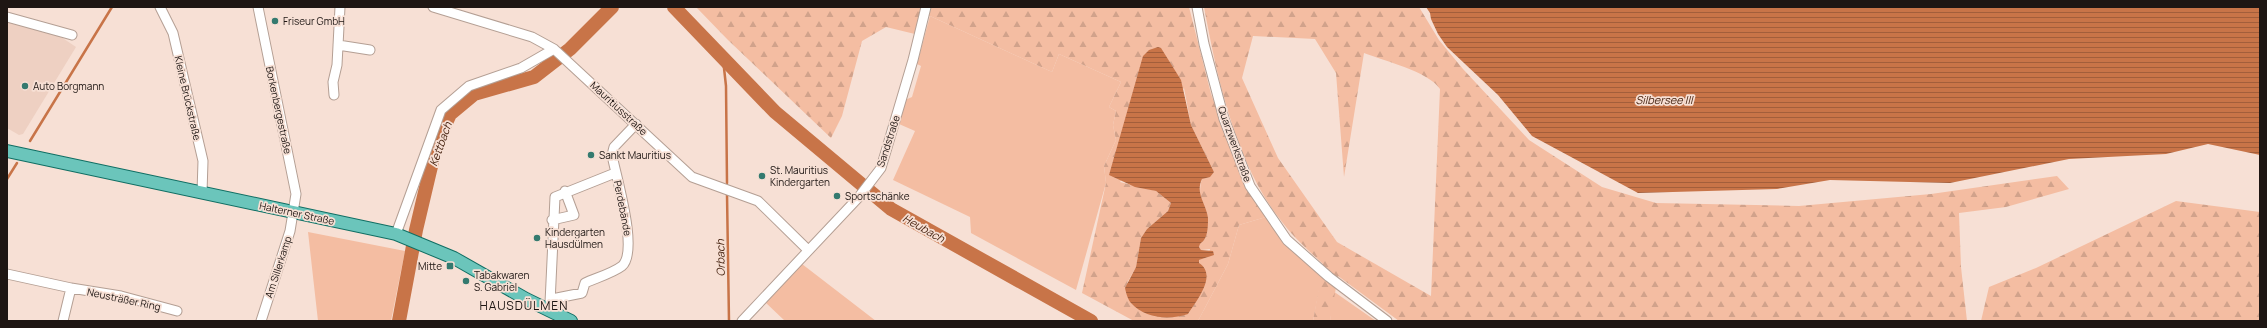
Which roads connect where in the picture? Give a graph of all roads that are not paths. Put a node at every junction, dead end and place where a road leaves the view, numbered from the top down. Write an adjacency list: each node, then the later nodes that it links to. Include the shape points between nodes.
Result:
1 (160, 7): 17 (street, Kleine Brückstraße, via 173,33 201,154)
2 (258, 7): 18 (street, Borkenbergestraße, via 296,194)
3 (340, 7): 9 (street)
4 (433, 7): 11 (street, Mauritiusstraße, via 532,37)
5 (926, 7): 21 (street, Sandstraße, via 881,168 858,198)
6 (1197, 7): 30 (street, Quarzwerkstraße, via 1224,119 1250,186 1287,240 1328,277)
7 (7, 17): 8 (street)
8 (72, 35)
9 (338, 45): 10 (street); 12 (street, via 338,65 333,82)
10 (370, 50)
11 (556, 50): 13 (street, Mauritiusstraße); 20 (street, via 521,68 469,86 441,110)
12 (334, 95)
13 (636, 124): 15 (street, Perdebände, via 614,147 612,155); 21 (street, Mauritiusstraße, via 692,177 758,201)
14 (7, 151): 17 (main road, Halterner Straße)
15 (616, 172): 16 (street); 24 (street, Perdebände, via 629,236 628,257 622,266 585,283 582,293)
16 (565, 191): 19 (street, via 555,196); 19 (street, via 574,215)
17 (202, 193): 18 (main road, Halterner Straße)
18 (294, 212): 20 (main road, Halterner Straße); 27 (street, Am Sillerkamp)
19 (552, 220): 24 (street)
20 (400, 236): 24 (main road, Halterner Straße)
21 (808, 250): 29 (street, Sandstraße)
22 (7, 274): 23 (street, Neusträßer Ring)
23 (71, 288): 25 (street, Neusträßer Ring, via 121,296); 26 (street)
24 (550, 304): 28 (main road, Halterner Straße)
25 (177, 311)
26 (63, 321)
27 (261, 321)
28 (571, 321)
29 (742, 321)
30 (1387, 321)

